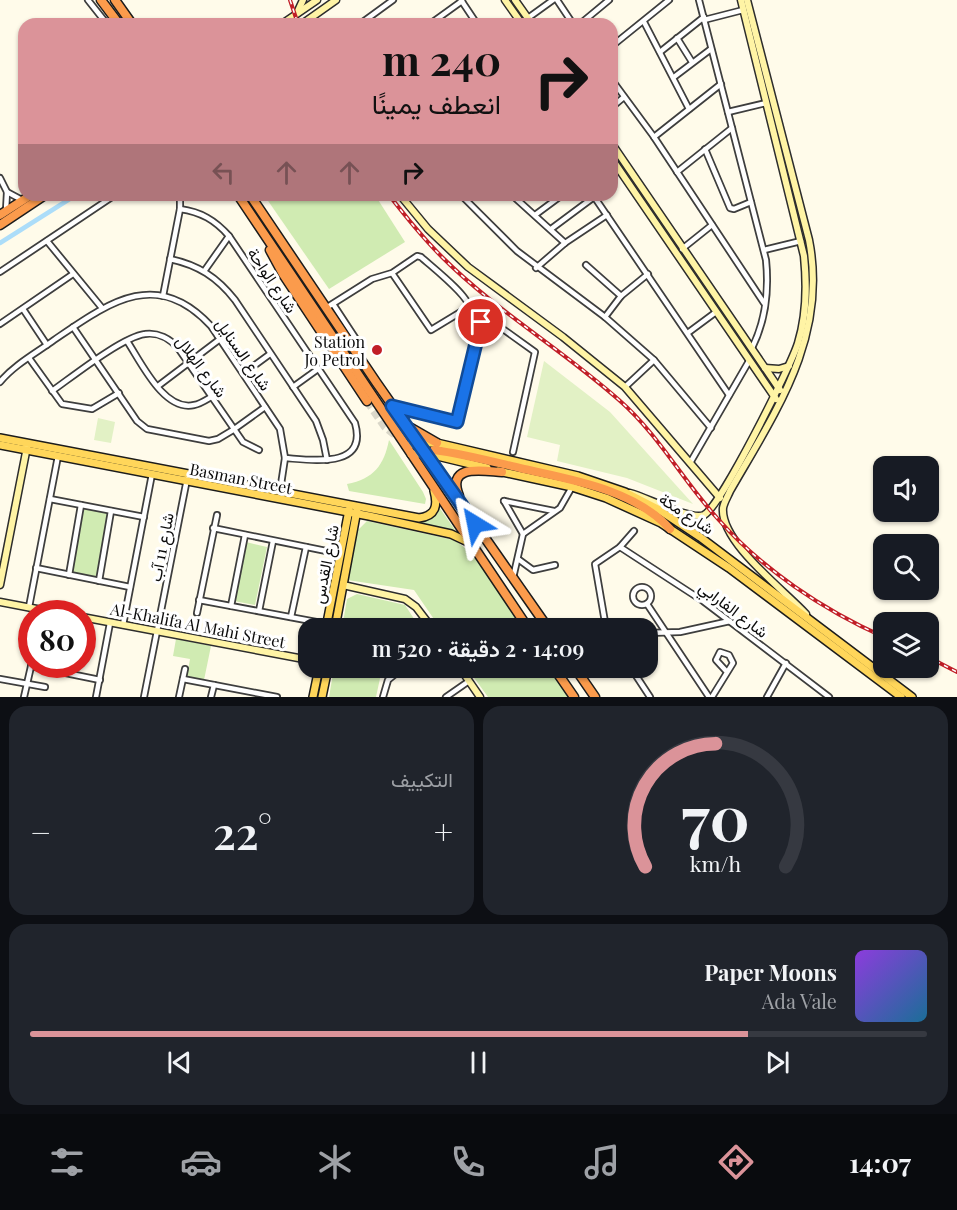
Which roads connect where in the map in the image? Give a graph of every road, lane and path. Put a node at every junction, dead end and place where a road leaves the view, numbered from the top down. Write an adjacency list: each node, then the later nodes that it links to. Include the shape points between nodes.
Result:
1 (88, 0): 20 (street)
2 (101, 0): 21 (highway)
3 (115, 0): 22 (highway)
4 (317, 0): 16 (street); 18 (street)
5 (336, 0): 18 (street)
6 (393, 0): 25 (street)
7 (461, 0): 26 (street); 27 (street)
8 (505, 0): 28 (street)
9 (515, 0): 29 (street)
10 (555, 0): 29 (street); 30 (street)
11 (609, 0): 17 (street)
12 (699, 0): 32 (street)
13 (741, 0): 19 (street)
14 (747, 0): 19 (street)
15 (666, 1): 33 (street)
16 (306, 2): 23 (street); 24 (street)
17 (602, 2): 31 (street)
18 (322, 11): 24 (street)
19 (746, 14): 32 (street); 44 (street); 127 (street, via 807,231 812,263 813,303 808,334)
20 (102, 18)
21 (114, 18)
22 (128, 18)
23 (292, 18)
24 (313, 18)
25 (368, 18)
26 (437, 18)
27 (473, 18)
28 (518, 18)
29 (528, 18)
30 (568, 18)
31 (586, 18)
32 (704, 19): 34 (street); 36 (street)
33 (644, 22): 35 (street); 37 (street)
34 (677, 38): 37 (street); 38 (street)
35 (618, 42)
36 (711, 50): 38 (street); 40 (street)
37 (660, 52): 39 (street)
38 (692, 62): 39 (street)
39 (674, 77): 45 (street)
40 (721, 84): 45 (street); 46 (street)
41 (618, 88): 42 (street)
42 (624, 97): 43 (street); 48 (street)
43 (618, 102)
44 (766, 103): 46 (street); 79 (street)
45 (689, 109): 48 (street)
46 (728, 112): 47 (street)
47 (732, 128): 49 (street); 69 (street)
48 (654, 137): 52 (street)
49 (705, 149): 52 (street); 69 (street, via 730,208)
50 (618, 155): 54 (street)
51 (618, 167): 54 (street)
52 (677, 172): 75 (street)
53 (0, 178): 55 (street)
54 (637, 191): 82 (street); 100 (street)
55 (7, 192): 56 (street); 71 (street)
56 (18, 198)
57 (21, 201): 71 (highway)
58 (36, 201): 74 (highway)
59 (106, 201): 80 (street)
60 (180, 201): 70 (street)
61 (241, 201): 78 (highway)
62 (254, 201): 97 (highway)
63 (405, 201): 122 (street, via 468,267)
64 (467, 201): 86 (street)
65 (519, 201): 72 (street)
66 (554, 201): 72 (street)
67 (588, 201): 76 (street)
68 (597, 201): 73 (street)
69 (751, 202): 83 (street)
70 (180, 209): 77 (street, شارع الواحة, via 205,215); 84 (street)
71 (3, 213)
72 (535, 215): 76 (street)
73 (607, 215): 81 (street); 91 (street)
74 (0, 225)
75 (712, 225): 82 (street); 93 (street)
76 (551, 230): 81 (street)
77 (229, 236): 87 (street); 117 (street, شارع الواحة)
78 (267, 238): 130 (highway, via 279,268); 142 (highway)
79 (801, 240): 83 (street); 115 (street, via 806,303 799,341)
80 (47, 241): 88 (street); 90 (street)
81 (565, 243): 86 (street)
82 (682, 249): 108 (street)
83 (764, 250): 92 (street)
84 (170, 259): 87 (street); 94 (street)
85 (586, 265): 95 (street)
86 (536, 268): 101 (street)
87 (205, 270): 109 (street, via 225,287)
88 (0, 272)
89 (392, 273): 89 (street, via 421,257 469,302 469,307 431,330); 97 (street, via 372,279)
90 (74, 274): 98 (street); 99 (street)
91 (648, 274): 95 (street); 104 (street)
92 (768, 279): 93 (street); 96 (street)
93 (754, 285): 96 (street)
94 (163, 296): 98 (street, شارع السنايل, via 127,297); 105 (street, شارع السنايل, via 179,300 203,316)
95 (621, 296): 101 (street)
96 (764, 304): 108 (street)
97 (330, 306): 131 (highway)
98 (102, 308): 103 (street, شارع السنايل)
99 (23, 309): 102 (street); 107 (street)
100 (716, 312): 104 (street); 113 (street)
101 (604, 317): 112 (street)
102 (0, 324)
103 (73, 327): 107 (street, شارع السنايل); 111 (street)
104 (688, 332): 126 (street)
105 (220, 339): 114 (street); 118 (street, شارع السنايل)
106 (127, 341): 111 (street, شارع الهلال); 114 (street, شارع الهلال, via 144,334 164,337); 120 (street)
107 (47, 345): 110 (street, شارع السنايل)
108 (752, 348): 116 (street)
109 (270, 354): 118 (street); 121 (street)
110 (29, 358): 119 (street, شارع السنايل); 124 (street)
111 (96, 360): 124 (street, شارع الهلال); 125 (street)
112 (654, 360): 122 (street); 134 (street)
113 (749, 361): 126 (street); 129 (street)
114 (189, 363): 120 (street); 128 (street, شارع الهلال)
115 (789, 366): 116 (street); 123 (street)
116 (765, 368): 123 (street)
117 (318, 369): 121 (street); 146 (street, شارع الواحة, via 357,430 351,450 340,459)
118 (244, 373): 132 (street, شارع السنايل)
119 (0, 382)
120 (158, 386): 128 (street, via 170,401 186,405)
121 (293, 387): 146 (street, via 320,430)
122 (625, 387): 147 (street)
123 (778, 387): 127 (street); 129 (street)
124 (52, 391): 125 (street, via 62,404 92,409)
125 (119, 393): 135 (street, via 147,429 209,441)
126 (729, 395): 134 (street)
127 (783, 395): 129 (street)
128 (212, 397): 135 (street, شارع الهلال)
129 (776, 399): 156 (street)
130 (367, 401)
131 (392, 406): 133 (highway); 143 (street, via 457,422 481,322 489,319 535,352)
132 (265, 407): 135 (street); 145 (street, شارع السنايل, via 280,429)
133 (403, 422): 137 (highway); 140 (highway)
134 (711, 428): 147 (street)
135 (233, 430): 141 (street, شارع الهلال, via 246,445)
136 (0, 438): 139 (main road, Basman Street)
137 (418, 443): 140 (highway); 140 (main road, شارع مكة); 142 (main road, شارع مكة)
138 (0, 445): 139 (main road, Basman Street)
139 (27, 447): 144 (main road, Basman Street); 150 (main road, Basman Street); 185 (street)
140 (432, 449): 142 (main road, شارع مكة); 148 (main road, شارع مكة); 154 (main road, شارع مكة, via 569,474); 158 (highway); 168 (highway, via 600,489 644,508)
141 (259, 450)
142 (408, 450): 151 (highway)
143 (513, 452)
144 (58, 456): 149 (main road, Basman Street); 155 (street)
145 (285, 458): 146 (street, شارع الواحة); 153 (street, شارع السنايل)
146 (327, 460)
147 (690, 463): 156 (street)
148 (502, 472): 152 (main road, شارع مكة); 158 (highway, via 470,469 462,474 456,487)
149 (152, 474): 150 (main road, Basman Street); 164 (street)
150 (187, 477): 153 (main road, Basman Street); 161 (main road, Basman Street); 209 (street, شارع 11 آب)
151 (433, 485): 159 (main road, Basman Street, via 436,506 426,517); 174 (highway)
152 (572, 487): 162 (street); 168 (main road, شارع مكة, via 620,503)
153 (280, 491): 159 (main road, Basman Street)
154 (625, 492): 156 (street, via 694,516); 198 (main road, شارع مكة, via 700,537)
155 (50, 499): 157 (street); 181 (street)
156 (721, 502): 198 (street, via 737,545)
157 (81, 505): 160 (street); 182 (street)
158 (463, 505): 178 (highway)
159 (353, 509): 161 (main road, Basman Street); 165 (main road, Basman Street); 166 (main road, شارع القدس); 170 (main road)
160 (111, 511): 164 (street); 184 (street)
161 (339, 511): 166 (main road)
162 (555, 512): 171 (street); 171 (street, via 505,500)
163 (216, 515): 167 (street)
164 (144, 517): 187 (street)
165 (372, 517): 170 (main road, via 360,522); 174 (main road, Basman Street, via 450,534)
166 (346, 524): 177 (main road, شارع القدس)
167 (213, 528): 172 (street); 189 (street)
168 (670, 529): 251 (main road, شارع مكة, via 783,607)
169 (634, 531): 176 (street)
170 (353, 533): 186 (main road)
171 (523, 534): 179 (street)
172 (245, 535): 173 (street); 193 (street)
173 (273, 540): 175 (street); 194 (street)
174 (473, 545): 202 (highway)
175 (306, 547): 177 (street); 196 (street)
176 (620, 547): 203 (street, via 595,564); 206 (street, شارع الفارابي)
177 (340, 554): 199 (main road, شارع القدس)
178 (501, 561): 179 (street, via 506,565); 183 (highway)
179 (517, 562): 180 (street, via 533,570); 183 (street)
180 (555, 565)
181 (36, 568): 182 (street); 188 (street)
182 (69, 575): 184 (street)
183 (513, 578): 197 (highway)
184 (99, 581): 187 (street)
185 (0, 585)
186 (343, 585): 200 (main road); 201 (street, via 405,599)
187 (130, 587): 208 (street)
188 (30, 600)
189 (199, 600): 193 (street); 195 (street)
190 (0, 602): 192 (street)
191 (646, 604): 211 (street)
192 (18, 605)
193 (231, 606): 194 (street)
194 (259, 611): 196 (street)
195 (197, 613)
196 (291, 617): 205 (street)
197 (540, 617)
198 (808, 617): 252 (main road, شارع مكة)
199 (328, 618)
200 (337, 618)
201 (424, 618)
202 (521, 618)
203 (604, 618)
204 (96, 619): 207 (street, Al-Khalifa Al Mahi Street)
205 (298, 619)
206 (730, 621): 211 (street); 213 (street, شارع الفارابي)
207 (111, 622): 208 (street, Al-Khalifa Al Mahi Street); 227 (street)
208 (123, 625): 209 (street, Al-Khalifa Al Mahi Street)
209 (157, 631): 212 (street, Al-Khalifa Al Mahi Street); 235 (street, شارع 11 آب)
210 (658, 633): 211 (street)
211 (667, 633): 248 (street)
212 (298, 658)
213 (786, 663): 249 (street); 250 (street, شارع الفارابي)
214 (184, 669): 226 (street)
215 (727, 672): 215 (street, via 732,659 720,652 716,660); 248 (street)
216 (28, 678): 229 (street)
217 (90, 678): 227 (street)
218 (317, 678): 240 (main road)
219 (326, 678): 241 (main road)
220 (390, 678): 242 (street)
221 (467, 678): 228 (street)
222 (561, 678): 245 (highway)
223 (582, 678): 246 (highway)
224 (638, 678): 247 (street)
225 (0, 679): 229 (street)
226 (183, 679): 230 (street); 236 (street)
227 (100, 680): 234 (street)
228 (469, 681): 243 (street); 244 (street)
229 (27, 684): 231 (street); 233 (street)
230 (214, 685): 232 (street); 237 (street)
231 (45, 687)
232 (243, 691): 238 (street); 239 (street)
233 (24, 697)
234 (96, 697)
235 (144, 697)
236 (179, 697)
237 (211, 697)
238 (242, 697)
239 (276, 697)
240 (313, 697)
241 (322, 697)
242 (383, 697)
243 (446, 697)
244 (480, 697)
245 (574, 697)
246 (595, 697)
247 (650, 697)
248 (711, 697)
249 (767, 697)
250 (829, 697)
251 (901, 697)
252 (912, 697)

